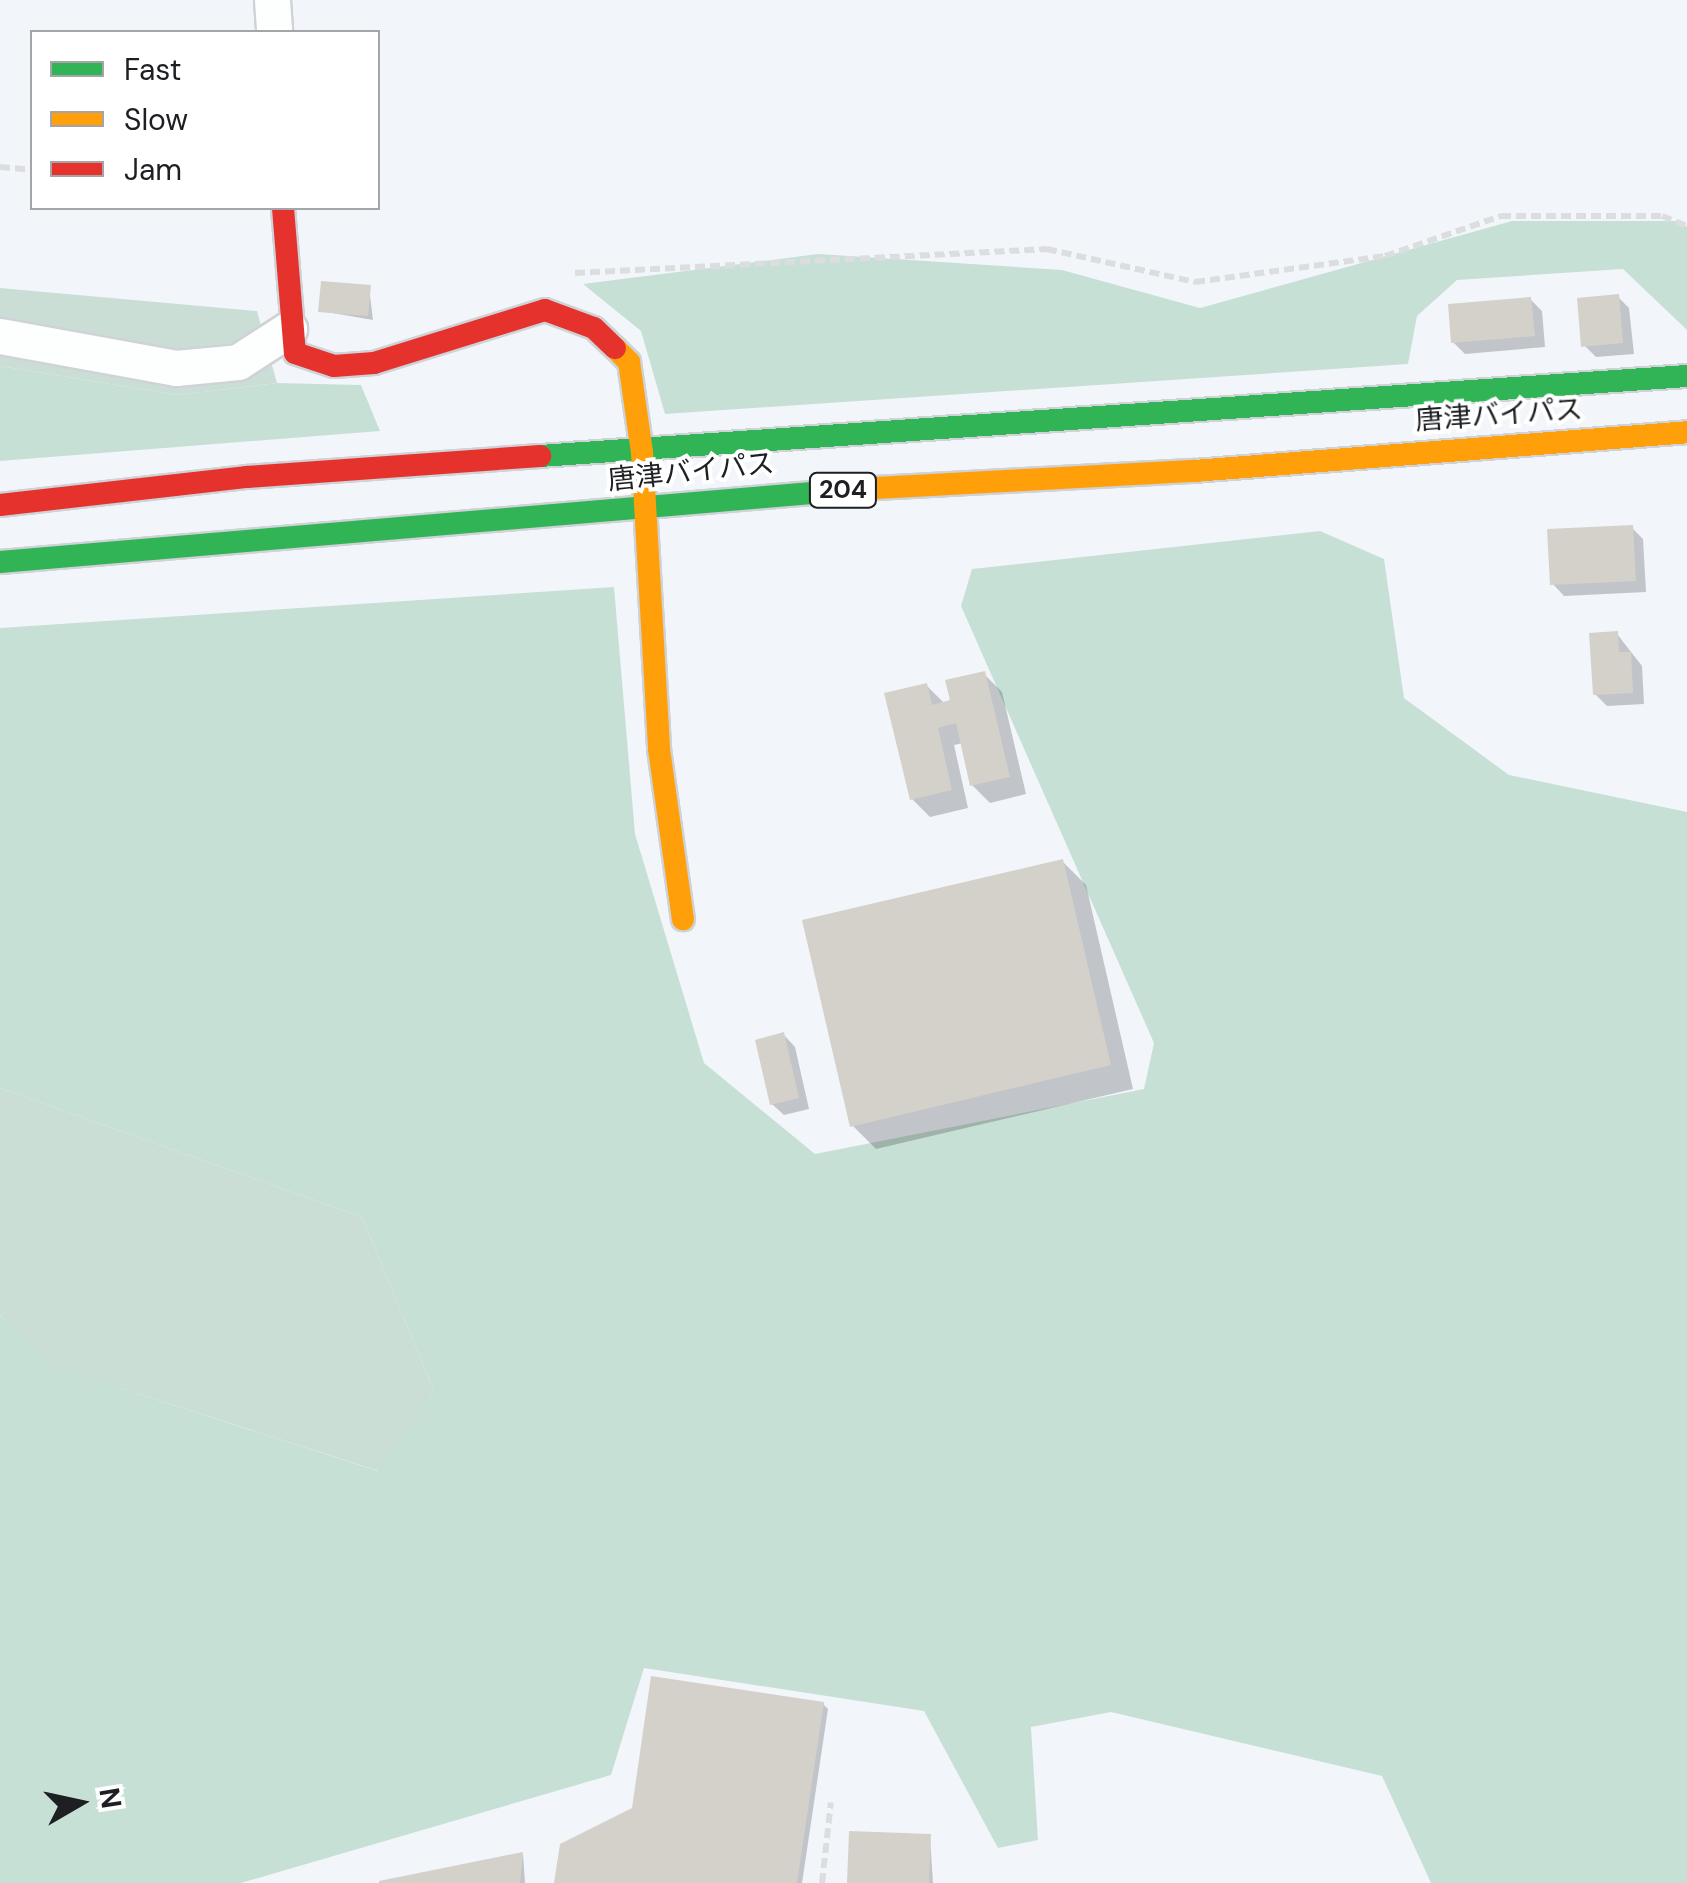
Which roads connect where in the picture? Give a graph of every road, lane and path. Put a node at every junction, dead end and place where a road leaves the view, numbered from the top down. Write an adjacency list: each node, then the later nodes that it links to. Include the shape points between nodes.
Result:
1 (272, 0): 2 (street)
2 (274, 30)
3 (0, 167): 4 (path)
4 (30, 170)
5 (283, 210): 8 (main road)
6 (1687, 226): 7 (path, via 1662,216 1501,216 1385,256 1194,282 1047,249)
7 (570, 274)
8 (289, 329): 9 (street, via 238,362 176,368); 12 (main road, via 295,353 347,365 374,363 544,310 594,328 629,362)
9 (0, 336)
10 (1687, 376): 12 (main road, 唐津バイパス / 204)
11 (1687, 432): 14 (main road, 唐津バイパス / 204, via 1194,471 730,496)
12 (642, 452): 13 (main road, 唐津バイパス / 204, via 247,477); 14 (main road)
13 (0, 506)
14 (643, 509): 15 (main road, 唐津バイパス / 204); 16 (main road, via 659,750)
15 (0, 562)
16 (683, 919)
17 (831, 1802): 18 (path)
18 (822, 1883)

